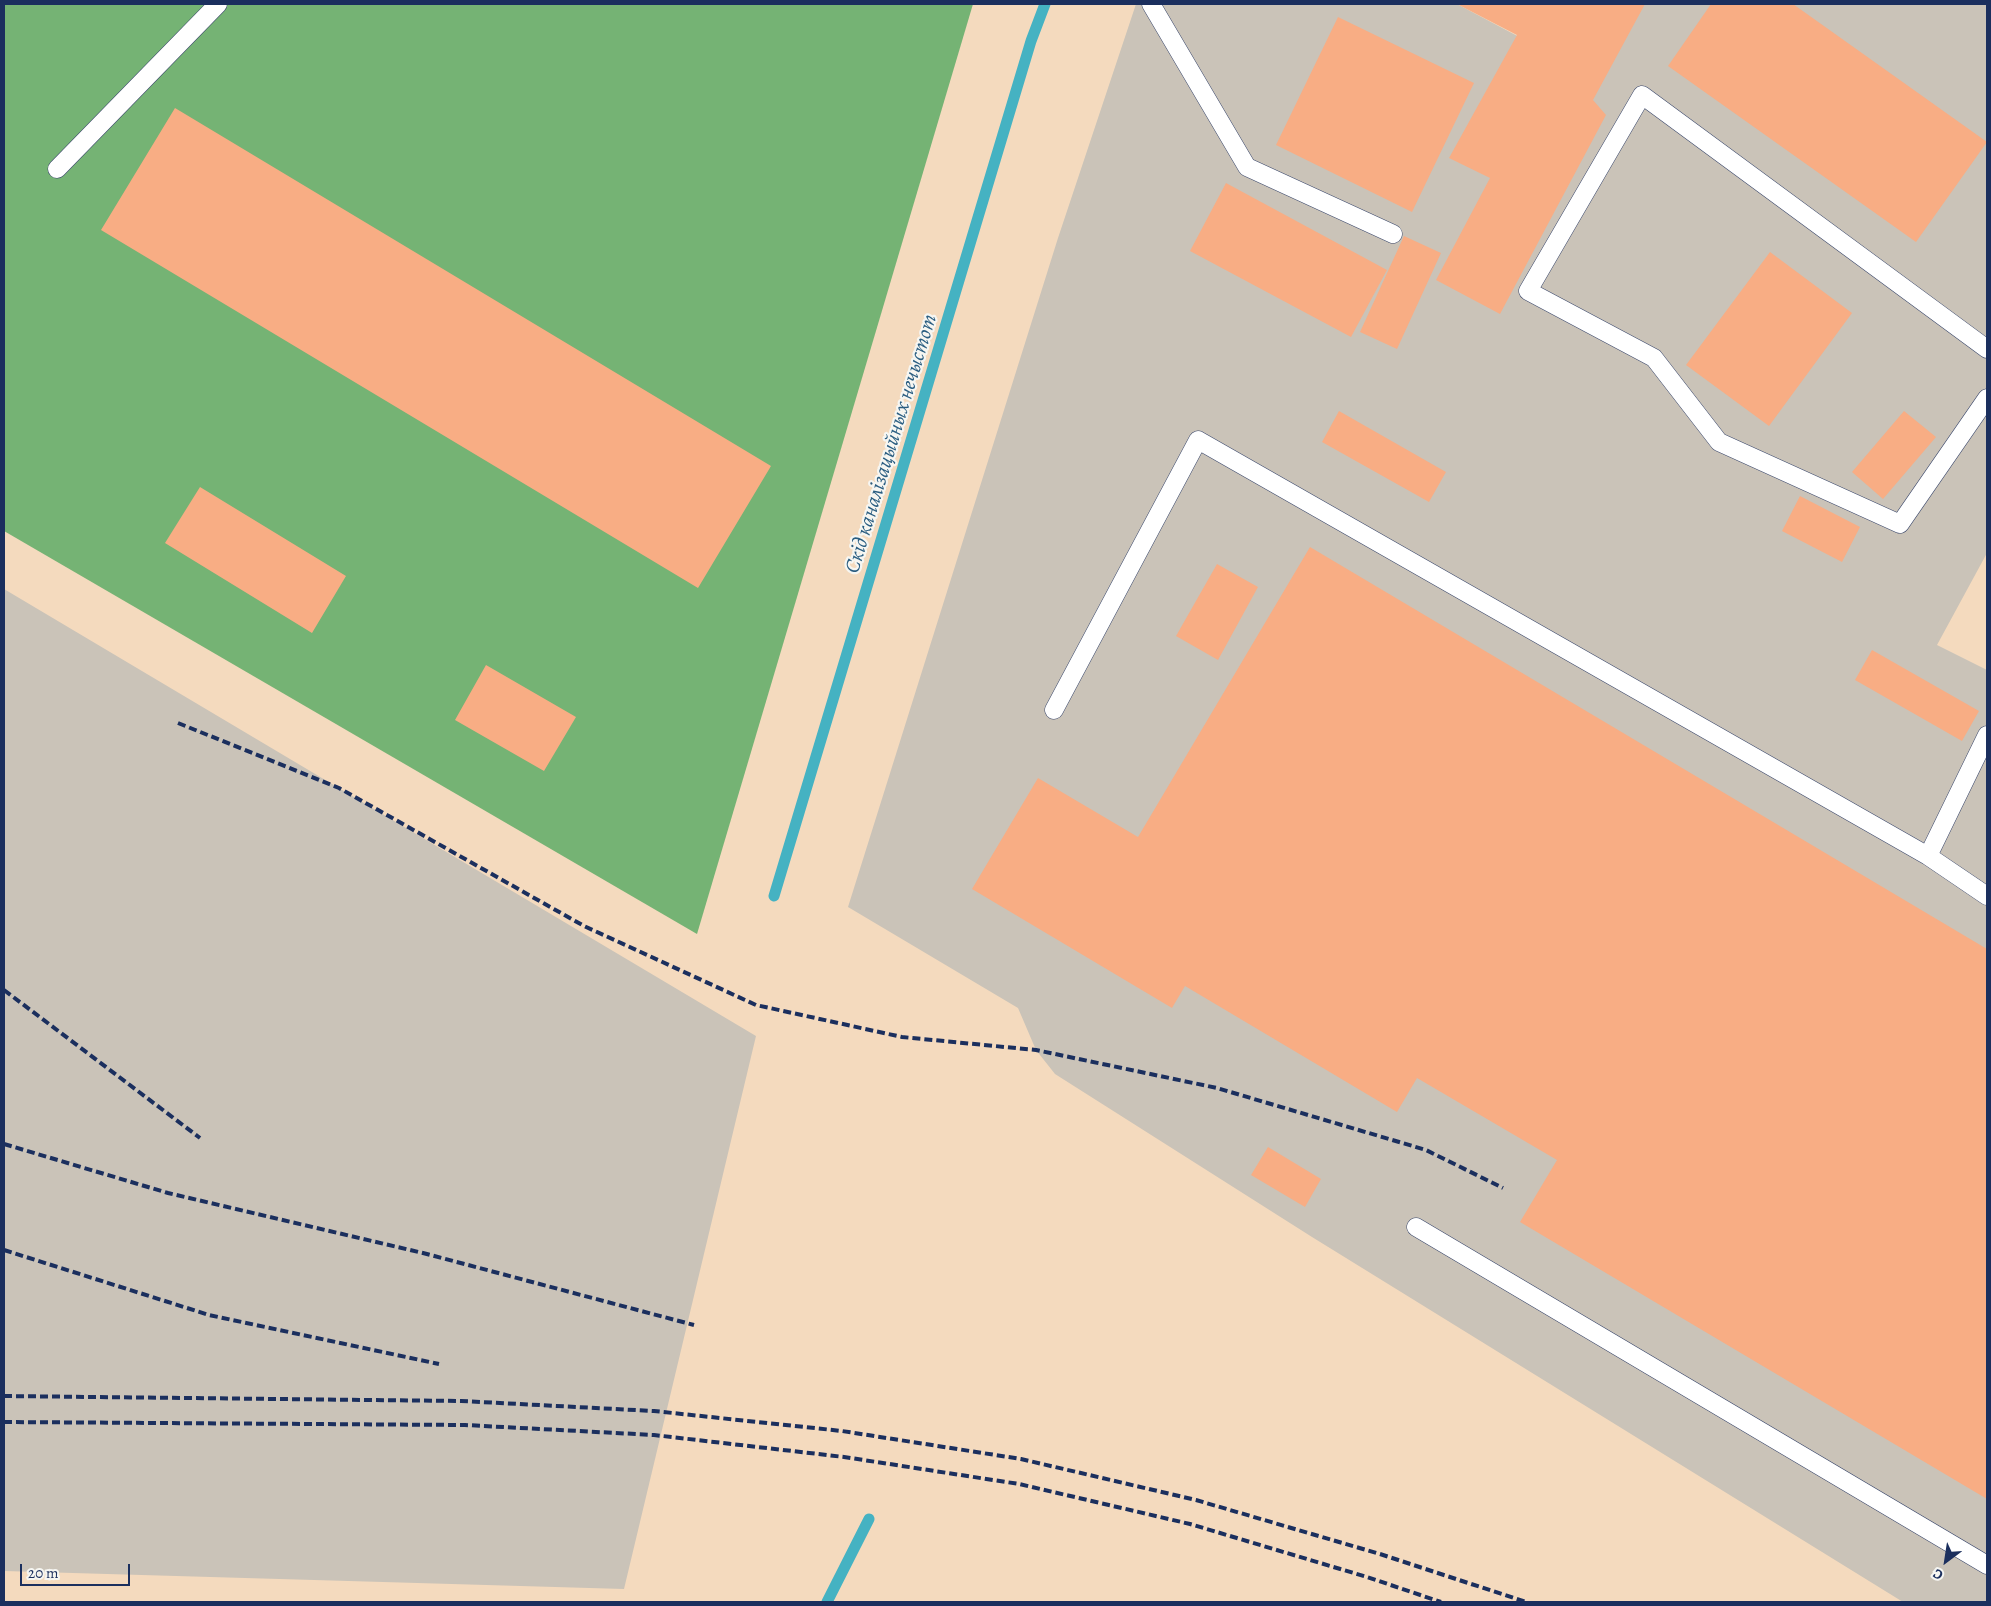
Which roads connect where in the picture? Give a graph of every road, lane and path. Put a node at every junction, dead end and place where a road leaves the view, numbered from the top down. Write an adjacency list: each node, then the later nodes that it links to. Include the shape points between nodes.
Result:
1 (218, 4): 3 (lane)
2 (1151, 4): 4 (lane, via 1247,167)
3 (57, 169)
4 (1392, 234)
5 (1987, 349): 6 (lane, via 1642,94 1528,291 1654,358 1719,442 1900,524)
6 (1987, 398)
7 (1054, 710): 9 (lane, via 1198,440)
8 (1987, 735): 9 (lane)
9 (1928, 856): 10 (lane)
10 (1987, 896)
11 (1416, 1227): 12 (lane)
12 (1987, 1565)

